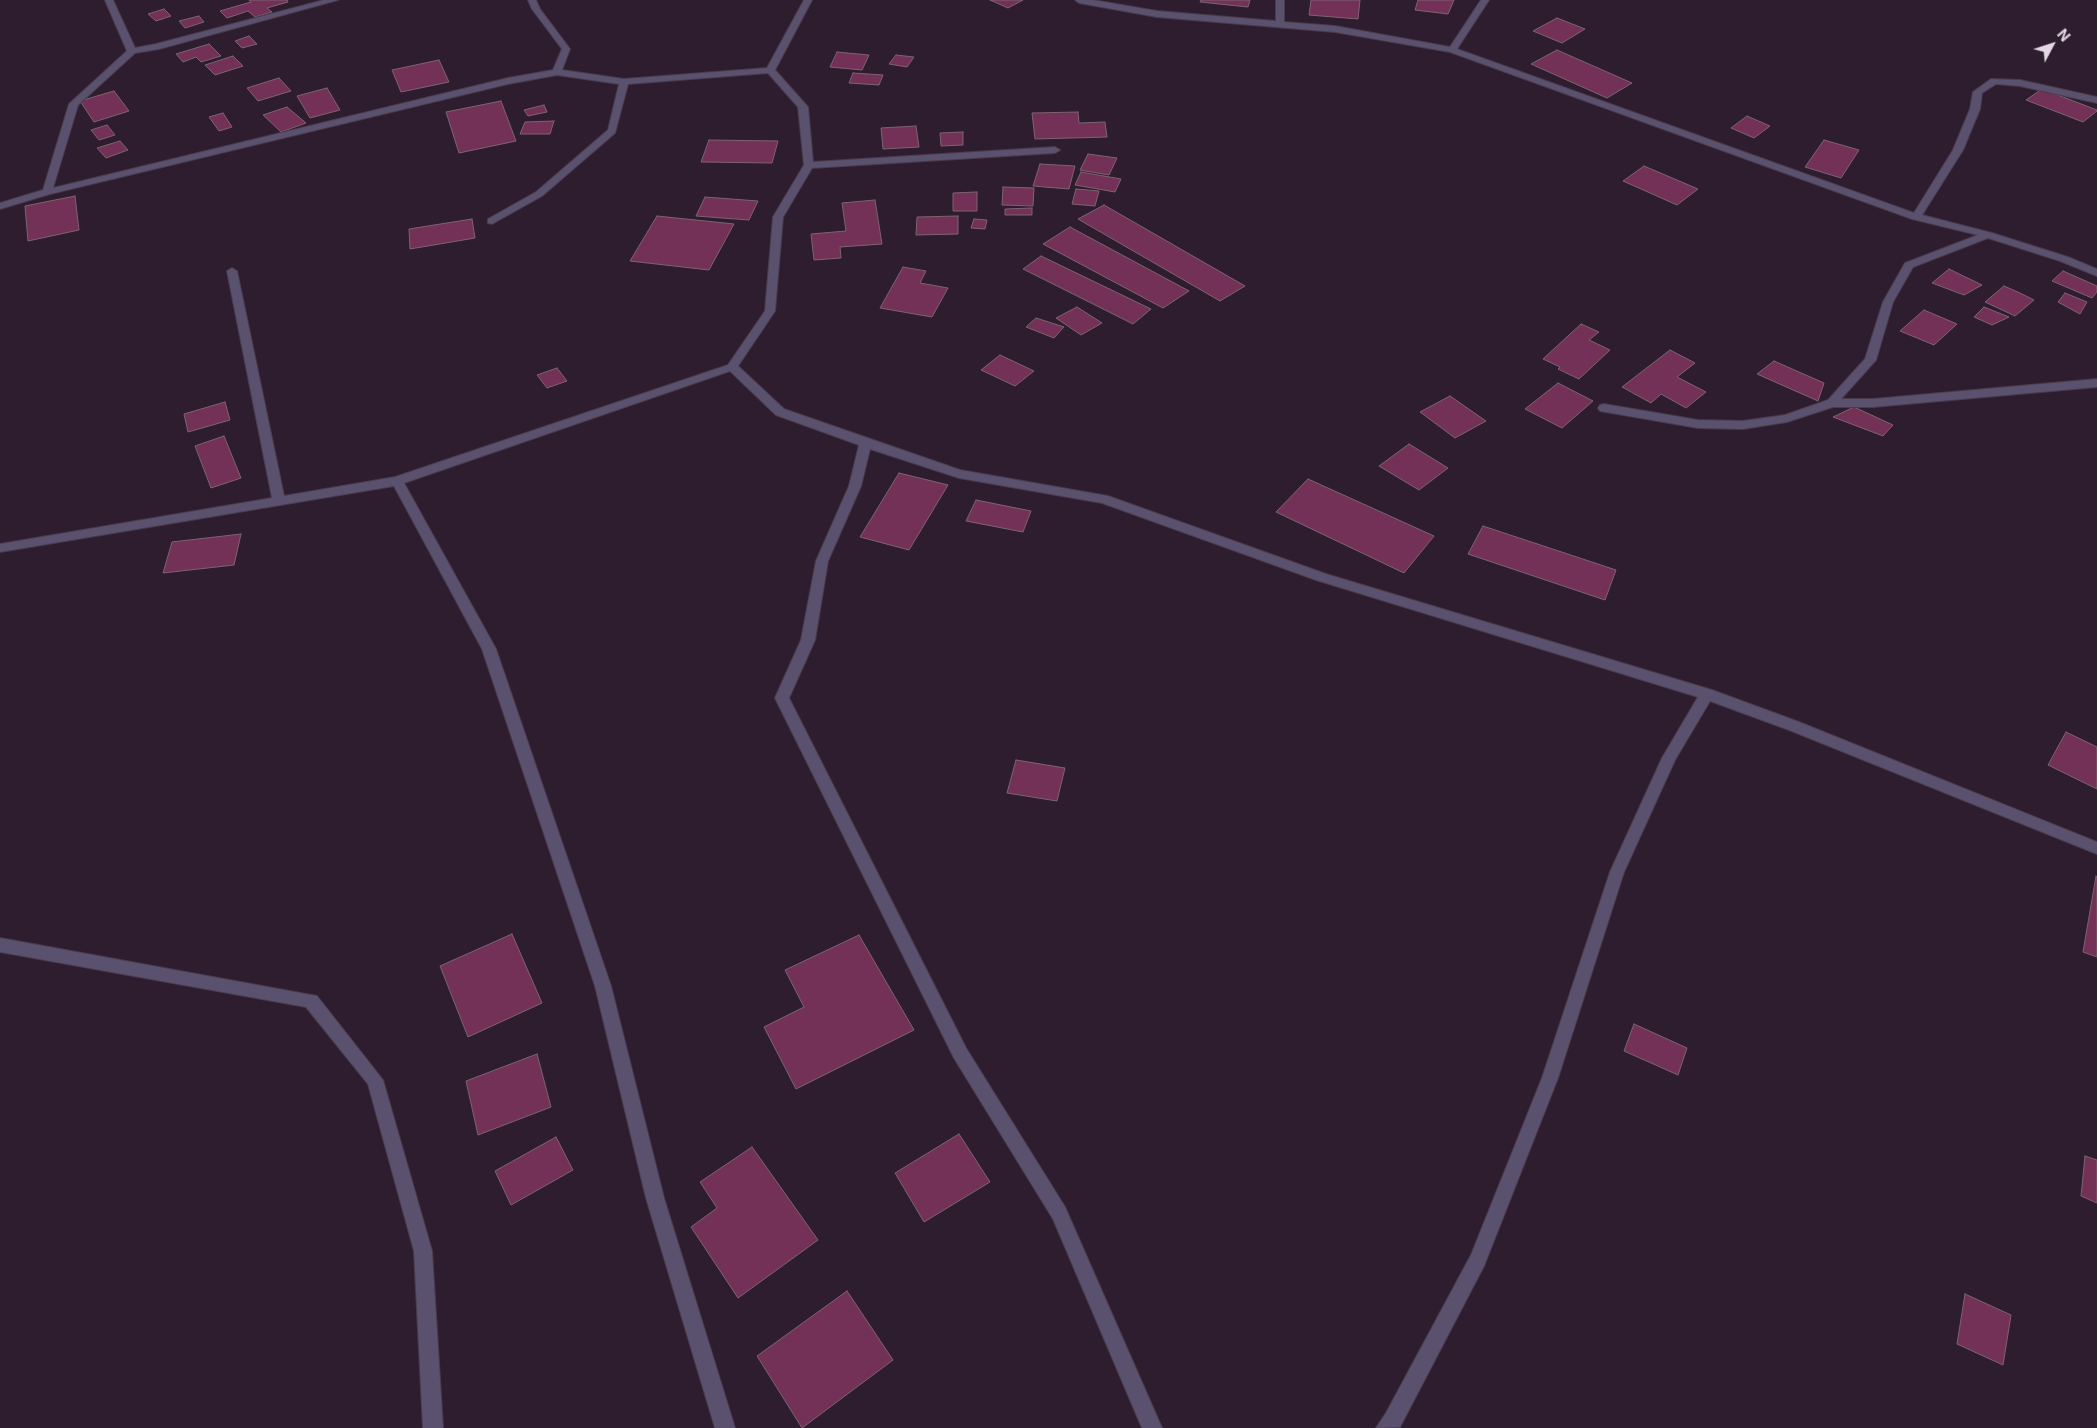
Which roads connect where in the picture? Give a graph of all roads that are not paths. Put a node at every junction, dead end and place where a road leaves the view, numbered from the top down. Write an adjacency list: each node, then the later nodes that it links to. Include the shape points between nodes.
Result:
1 (109, 0): 12 (street)
2 (299, 0): 9 (street)
3 (334, 0): 9 (street)
4 (532, 0): 14 (street, via 566,49)
5 (808, 0): 13 (street)
6 (1079, 0): 10 (street, via 1158,14)
7 (1280, 0): 10 (street)
8 (1485, 0): 11 (street)
9 (305, 8): 12 (street, via 156,48)
10 (1280, 23): 11 (street, via 1335,29)
11 (1452, 50): 21 (street)
12 (132, 51): 19 (street, via 74,104)
13 (770, 70): 15 (street); 18 (street, via 803,108)
14 (557, 72): 15 (street); 19 (street, via 508,80)
15 (624, 82): 22 (street, via 612,131 539,194)
16 (2097, 100): 21 (street, via 2020,83 1994,81 1978,92 1975,109 1958,150)
17 (1055, 150): 18 (street)
18 (809, 165): 26 (street, via 778,217 770,311)
19 (47, 192): 20 (street)
20 (0, 206)
21 (1916, 217): 23 (street)
22 (492, 220)
23 (1988, 235): 25 (street); 28 (street, via 1909,265 1888,302 1870,360)
24 (232, 271): 32 (street)
25 (2097, 273)
26 (732, 367): 30 (street, via 780,412); 31 (street)
27 (2097, 383): 28 (street, via 1873,403)
28 (1832, 403): 29 (street, via 1787,418 1744,425 1698,424)
29 (1604, 408)
30 (865, 443): 34 (street, via 959,474 1104,500 1321,577); 39 (street, via 855,486 822,561 808,640 782,698 960,1053 1059,1213)
31 (397, 481): 32 (street); 38 (street, via 492,659 603,986 654,1198)
32 (279, 500): 33 (street)
33 (0, 548)
34 (1707, 694): 35 (street); 40 (street, via 1669,758 1617,872 1550,1078 1478,1260)
35 (2097, 848)
36 (0, 945): 37 (street, via 311,1000 375,1080 386,1118 423,1251)
37 (433, 1428)
38 (725, 1428)
39 (1152, 1428)
40 (1386, 1428)

